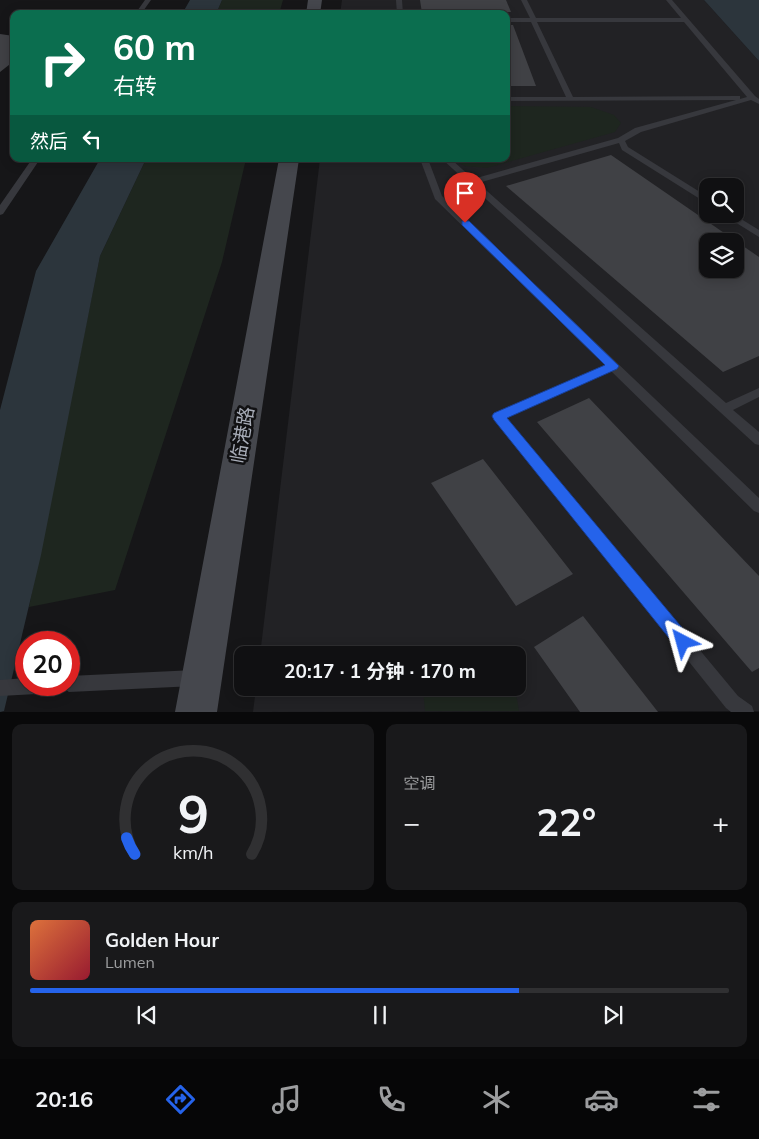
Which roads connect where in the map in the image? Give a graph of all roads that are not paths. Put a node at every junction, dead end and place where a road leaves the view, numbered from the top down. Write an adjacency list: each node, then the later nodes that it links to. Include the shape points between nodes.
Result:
1 (524, 0): 4 (lane)
2 (669, 0): 5 (lane)
3 (510, 20): 4 (lane)
4 (533, 20): 5 (lane); 7 (lane)
5 (686, 20): 8 (lane)
6 (510, 98): 7 (lane)
7 (570, 98): 8 (lane)
8 (755, 100): 9 (lane, via 638,130)
9 (621, 140): 14 (lane); 15 (lane, via 625,148)
10 (34, 162): 16 (lane)
11 (288, 162): 24 (main road, 临港路)
12 (425, 162): 19 (lane, via 438,197)
13 (449, 162): 14 (lane)
14 (472, 182): 21 (lane)
15 (699, 195)
16 (0, 212)
17 (741, 223): 18 (lane)
18 (759, 234)
19 (613, 366): 23 (lane); 29 (lane, via 499,416 732,702)
20 (759, 392): 21 (lane)
21 (724, 409): 22 (lane)
22 (759, 440)
23 (759, 507)
24 (202, 678): 25 (lane); 28 (main road, 临港路)
25 (80, 684)
26 (15, 687): 27 (lane)
27 (0, 688)
28 (196, 712)
29 (746, 712)

